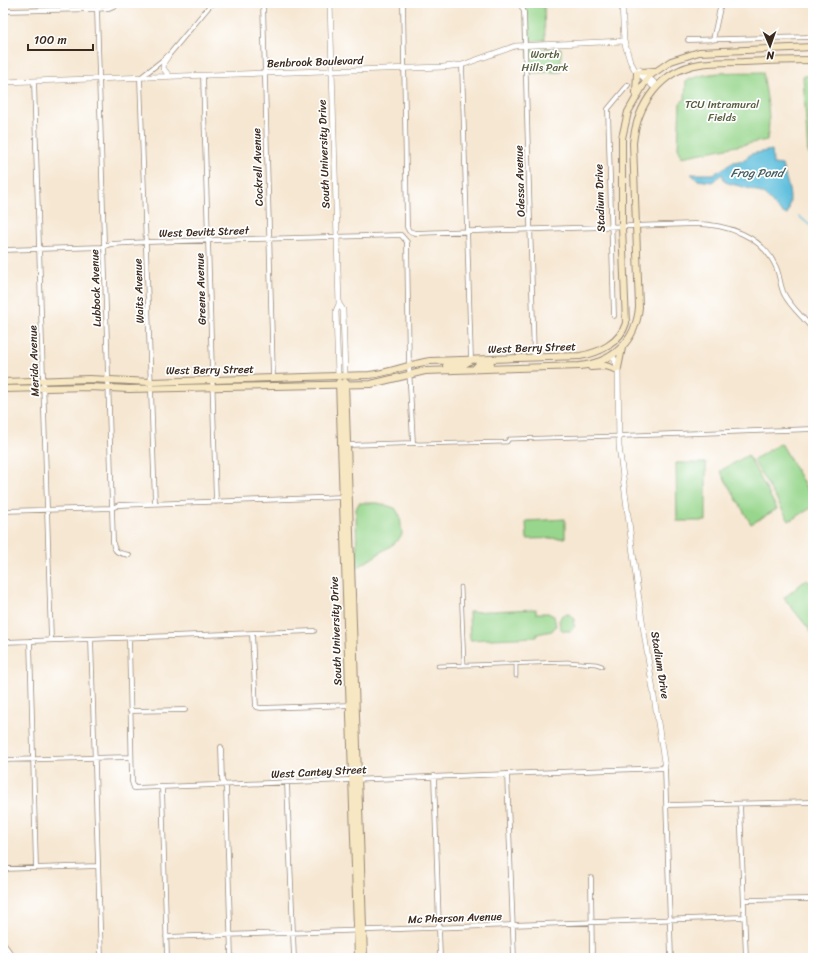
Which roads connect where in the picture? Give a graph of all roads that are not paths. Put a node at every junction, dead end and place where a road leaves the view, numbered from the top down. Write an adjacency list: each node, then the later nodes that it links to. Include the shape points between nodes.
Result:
1 (121, 3): 9 (street)
2 (212, 3): 17 (street)
3 (262, 3): 24 (street, Cockrell Avenue)
4 (330, 3): 23 (street, South University Drive)
5 (403, 3): 20 (street)
6 (520, 3): 15 (street, Odessa Avenue, via 524,12)
7 (622, 3): 14 (street)
8 (721, 3): 13 (street)
9 (97, 9): 10 (street); 28 (street, Lubbock Avenue)
10 (3, 11)
11 (813, 37): 13 (street)
12 (688, 40): 13 (street)
13 (713, 40)
14 (624, 41): 15 (street, Benbrook Boulevard); 21 (street, via 630,61)
15 (525, 45): 19 (street, Benbrook Boulevard, via 509,47); 38 (street, Odessa Avenue)
16 (813, 47): 22 (main road, via 699,52 671,60)
17 (168, 56): 26 (street, via 163,68); 27 (street)
18 (813, 60): 33 (main road, West Berry Street, via 700,64 681,69)
19 (462, 65): 20 (street, Benbrook Boulevard); 39 (street)
20 (405, 68): 23 (street, Benbrook Boulevard); 39 (street, via 407,227 415,233)
21 (638, 71): 22 (main road); 29 (street); 34 (main road)
22 (655, 71): 29 (main road)
23 (332, 72): 24 (street, Benbrook Boulevard); 40 (street, South University Drive)
24 (265, 74): 25 (street, Benbrook Boulevard); 41 (street, Cockrell Avenue)
25 (204, 76): 26 (street, Benbrook Boulevard); 42 (street, Greene Avenue)
26 (170, 77): 27 (street, Benbrook Boulevard)
27 (140, 78): 28 (street, Benbrook Boulevard); 43 (street, Waits Avenue)
28 (99, 79): 30 (street, Benbrook Boulevard); 44 (street, Lubbock Avenue)
29 (647, 79): 33 (street); 34 (main road)
30 (34, 81): 31 (street, Benbrook Boulevard); 45 (street, Merida Avenue)
31 (3, 82)
32 (628, 85): 36 (street, Stadium Drive, via 608,109)
33 (656, 87): 35 (main road, West Berry Street, via 640,112 634,135)
34 (636, 96): 37 (main road, via 628,112 622,138)
35 (636, 226): 37 (street); 48 (street, via 709,224 747,236 759,244 770,257 782,281 783,293); 50 (main road, West Berry Street, via 638,314 632,333)
36 (611, 227): 37 (street); 38 (street); 47 (street, Stadium Drive)
37 (622, 227): 49 (main road, via 627,314)
38 (530, 229): 39 (street); 53 (street, Odessa Avenue)
39 (467, 231): 55 (street)
40 (337, 236): 41 (street, West Devitt Street); 56 (street, West Devitt Street, via 397,234 405,238); 62 (street, South University Drive, via 340,304 343,310)
41 (269, 238): 42 (street, West Devitt Street); 63 (street, Cockrell Avenue)
42 (208, 240): 43 (street, West Devitt Street); 65 (street, Greene Avenue)
43 (147, 242): 44 (street, West Devitt Street, via 111,244); 68 (street, Waits Avenue)
44 (103, 247): 45 (street, West Devitt Street); 64 (street, Lubbock Avenue)
45 (40, 249): 46 (street, West Devitt Street); 66 (street, Merida Avenue)
46 (3, 250)
47 (614, 316)
48 (813, 330)
49 (619, 337): 51 (main road, West Berry Street); 52 (main road)
50 (622, 348): 52 (main road, West Berry Street); 59 (main road)
51 (596, 352): 52 (main road); 53 (main road, West Berry Street, via 580,356)
52 (610, 356): 57 (main road, West Berry Street, via 595,364); 59 (street, Stadium Drive, via 614,358)
53 (534, 358): 54 (main road, West Berry Street)
54 (508, 359): 55 (main road, West Berry Street); 58 (main road, via 502,363 479,364)
55 (471, 360): 56 (main road, West Berry Street); 60 (main road, via 463,365)
56 (409, 366): 61 (street); 62 (main road, West Berry Street, via 380,374); 69 (main road, via 406,371)
57 (569, 366): 58 (main road, West Berry Street); 59 (main road, via 606,366)
58 (474, 369): 60 (main road, West Berry Street)
59 (617, 369): 78 (street, Stadium Drive)
60 (432, 370): 61 (main road, West Berry Street)
61 (410, 374): 69 (main road, West Berry Street); 79 (street)
62 (342, 376): 63 (main road, West Berry Street); 70 (main road, South University Drive)
63 (273, 378): 65 (main road, West Berry Street); 73 (main road)
64 (108, 380): 66 (main road, West Berry Street); 68 (main road, West Berry Street); 71 (street, Lubbock Avenue)
65 (212, 380): 68 (main road, West Berry Street); 72 (street, Greene Avenue)
66 (44, 381): 67 (main road, West Berry Street); 74 (street, Merida Avenue)
67 (3, 382)
68 (151, 382): 76 (street, Waits Avenue)
69 (380, 382): 70 (main road, West Berry Street)
70 (342, 384): 73 (main road, West Berry Street); 80 (main road, South University Drive); 81 (main road, South University Drive)
71 (108, 387): 74 (main road, West Berry Street); 76 (main road, West Berry Street); 84 (street, Lubbock Avenue)
72 (213, 387): 73 (main road, West Berry Street); 76 (main road, West Berry Street); 82 (street, Greene Avenue)
73 (250, 387)
74 (44, 388): 75 (main road, West Berry Street); 85 (street, Merida Avenue)
75 (3, 389)
76 (151, 389): 83 (street, Waits Avenue)
77 (813, 429): 78 (street)
78 (619, 436): 79 (street, via 508,439 507,442); 110 (street, Stadium Drive, via 639,600)
79 (413, 443): 80 (street)
80 (347, 445): 81 (main road, South University Drive)
81 (345, 497): 82 (street); 101 (main road, South University Drive); 102 (main road, South University Drive)
82 (216, 502): 83 (street)
83 (155, 503): 84 (street, via 119,505)
84 (112, 508): 85 (street); 87 (street, Lubbock Avenue, via 114,550)
85 (47, 510): 86 (street); 93 (street, Merida Avenue)
86 (3, 511)
87 (129, 555)
88 (461, 587): 97 (street)
89 (314, 631): 90 (street)
90 (252, 634): 91 (street); 101 (street, via 257,708)
91 (129, 638): 92 (street); 104 (street)
92 (91, 639): 93 (street); 107 (street)
93 (51, 640): 94 (street)
94 (30, 641): 95 (street); 108 (street)
95 (3, 642)
96 (516, 663): 97 (street); 99 (street, via 567,662); 100 (street)
97 (464, 665): 98 (street)
98 (438, 666)
99 (602, 666)
100 (516, 676)
101 (348, 705): 102 (street); 113 (main road, South University Drive)
102 (356, 705): 113 (main road, South University Drive)
103 (185, 710): 104 (street)
104 (130, 711): 106 (street)
105 (221, 747): 115 (street)
106 (131, 757): 107 (street); 116 (street, West Cantey Street, via 132,787)
107 (96, 758): 108 (street); 120 (street)
108 (33, 759): 109 (street); 121 (street)
109 (3, 760)
110 (665, 768): 111 (street, West Cantey Street); 119 (street, Stadium Drive)
111 (507, 774): 112 (street, West Cantey Street); 129 (street)
112 (434, 776): 113 (street, West Cantey Street); 130 (street)
113 (355, 779): 114 (street, West Cantey Street); 131 (main road, South University Drive)
114 (286, 783): 115 (street, West Cantey Street); 132 (street)
115 (224, 785): 116 (street, West Cantey Street); 133 (street)
116 (162, 788): 134 (street)
117 (813, 802): 118 (street)
118 (740, 804): 119 (street); 125 (street)
119 (666, 805): 127 (street, Stadium Drive)
120 (98, 866): 121 (street); 137 (street)
121 (36, 868): 122 (street)
122 (3, 869)
123 (591, 878): 128 (street)
124 (813, 899): 125 (street)
125 (744, 900): 126 (street)
126 (744, 917): 127 (street, Mc Pherson Avenue); 147 (street)
127 (670, 919): 128 (street, Mc Pherson Avenue); 146 (street, Stadium Drive)
128 (592, 922): 129 (street, Mc Pherson Avenue); 145 (street)
129 (513, 925): 130 (street, Mc Pherson Avenue); 144 (street)
130 (439, 927): 131 (street, Mc Pherson Avenue); 143 (street)
131 (360, 930): 132 (street, Mc Pherson Avenue); 141 (main road, South University Drive); 142 (main road, South University Drive)
132 (293, 932): 133 (street, Mc Pherson Avenue); 140 (street)
133 (230, 934): 134 (street, Mc Pherson Avenue); 139 (street)
134 (166, 937): 138 (street)
135 (3, 943): 136 (street)
136 (14, 958)
137 (101, 958)
138 (167, 958)
139 (231, 958)
140 (294, 958)
141 (358, 958)
142 (364, 958)
143 (440, 958)
144 (514, 958)
145 (592, 958)
146 (671, 958)
147 (746, 958)

